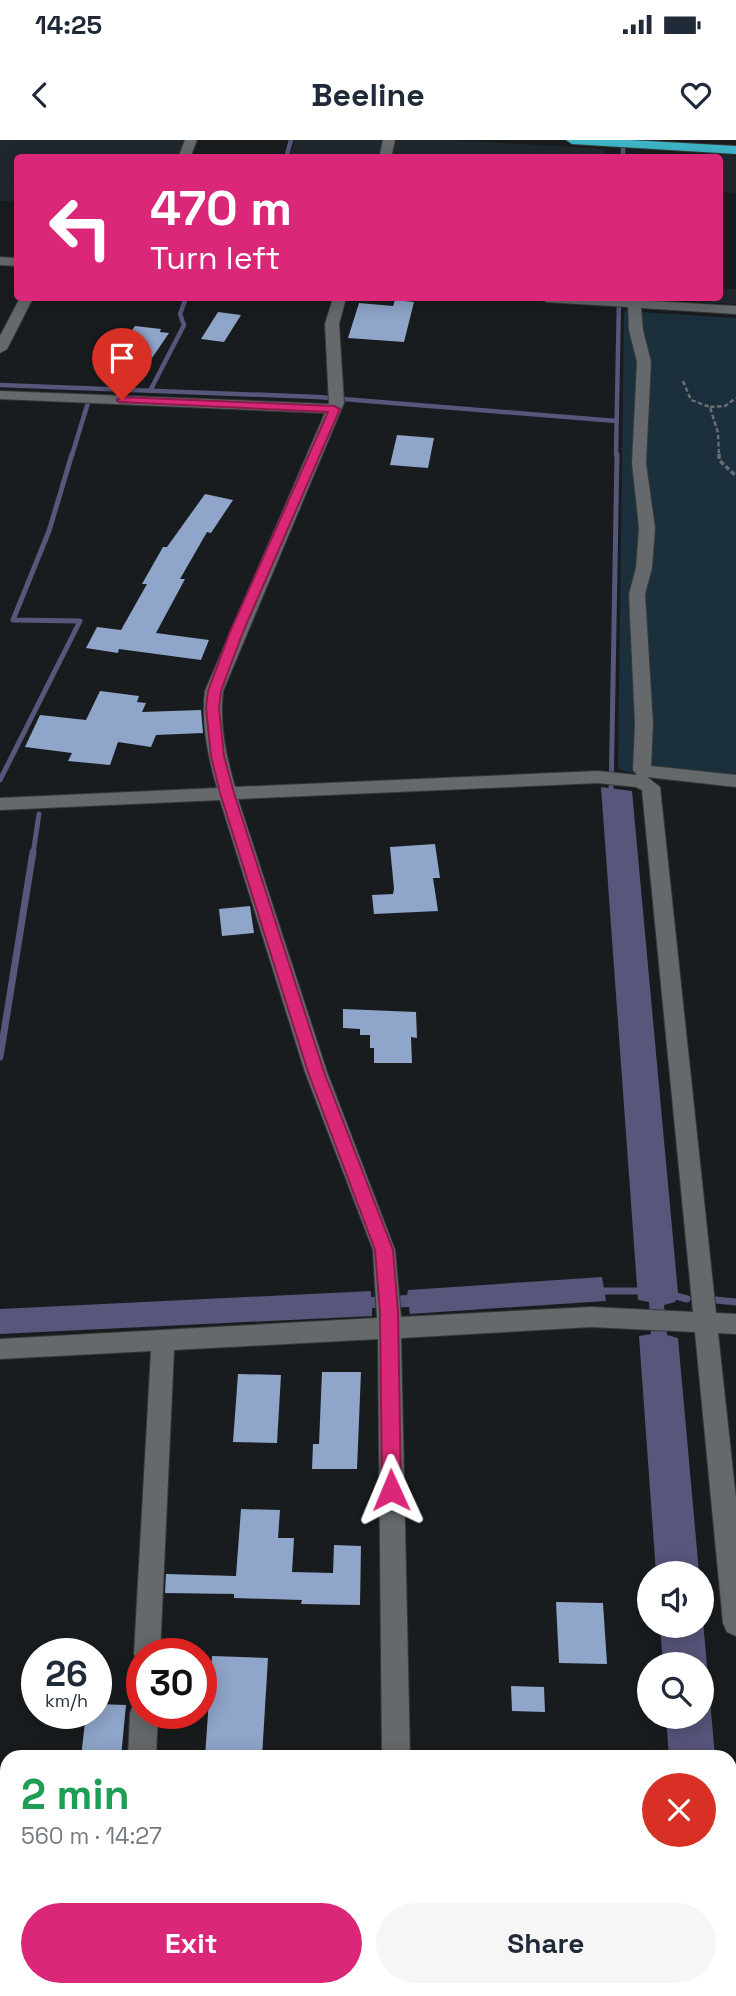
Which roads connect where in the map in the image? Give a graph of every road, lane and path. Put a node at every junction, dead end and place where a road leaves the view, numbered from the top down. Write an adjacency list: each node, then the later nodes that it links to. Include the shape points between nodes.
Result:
1 (572, 140): 2 (highway)
2 (703, 144): 3 (highway)
3 (736, 150)
4 (24, 301): 9 (street)
5 (338, 301): 13 (street, via 332,324)
6 (600, 301): 7 (street)
7 (634, 303): 8 (street); 16 (street, via 644,362 639,463 647,528 637,594 642,770)
8 (736, 310)
9 (0, 349)
10 (683, 381): 14 (path, via 685,394 694,404)
11 (0, 395): 13 (street)
12 (736, 398): 14 (path, via 725,406)
13 (336, 402): 17 (street, via 214,691 217,756)
14 (710, 407): 15 (path, via 718,433 719,460)
15 (736, 476)
16 (736, 781)
17 (227, 793): 18 (street); 19 (street, via 316,1072 384,1250); 20 (street, via 598,777 640,781 651,787)
18 (0, 804)
19 (389, 1311): 20 (street); 22 (street); 28 (street)
20 (706, 1321): 21 (street); 24 (street)
21 (736, 1324)
22 (163, 1340): 23 (street); 25 (street)
23 (0, 1349)
24 (736, 1623)
25 (148, 1638)
26 (143, 1729): 27 (street)
27 (142, 1750)
28 (396, 1750)

